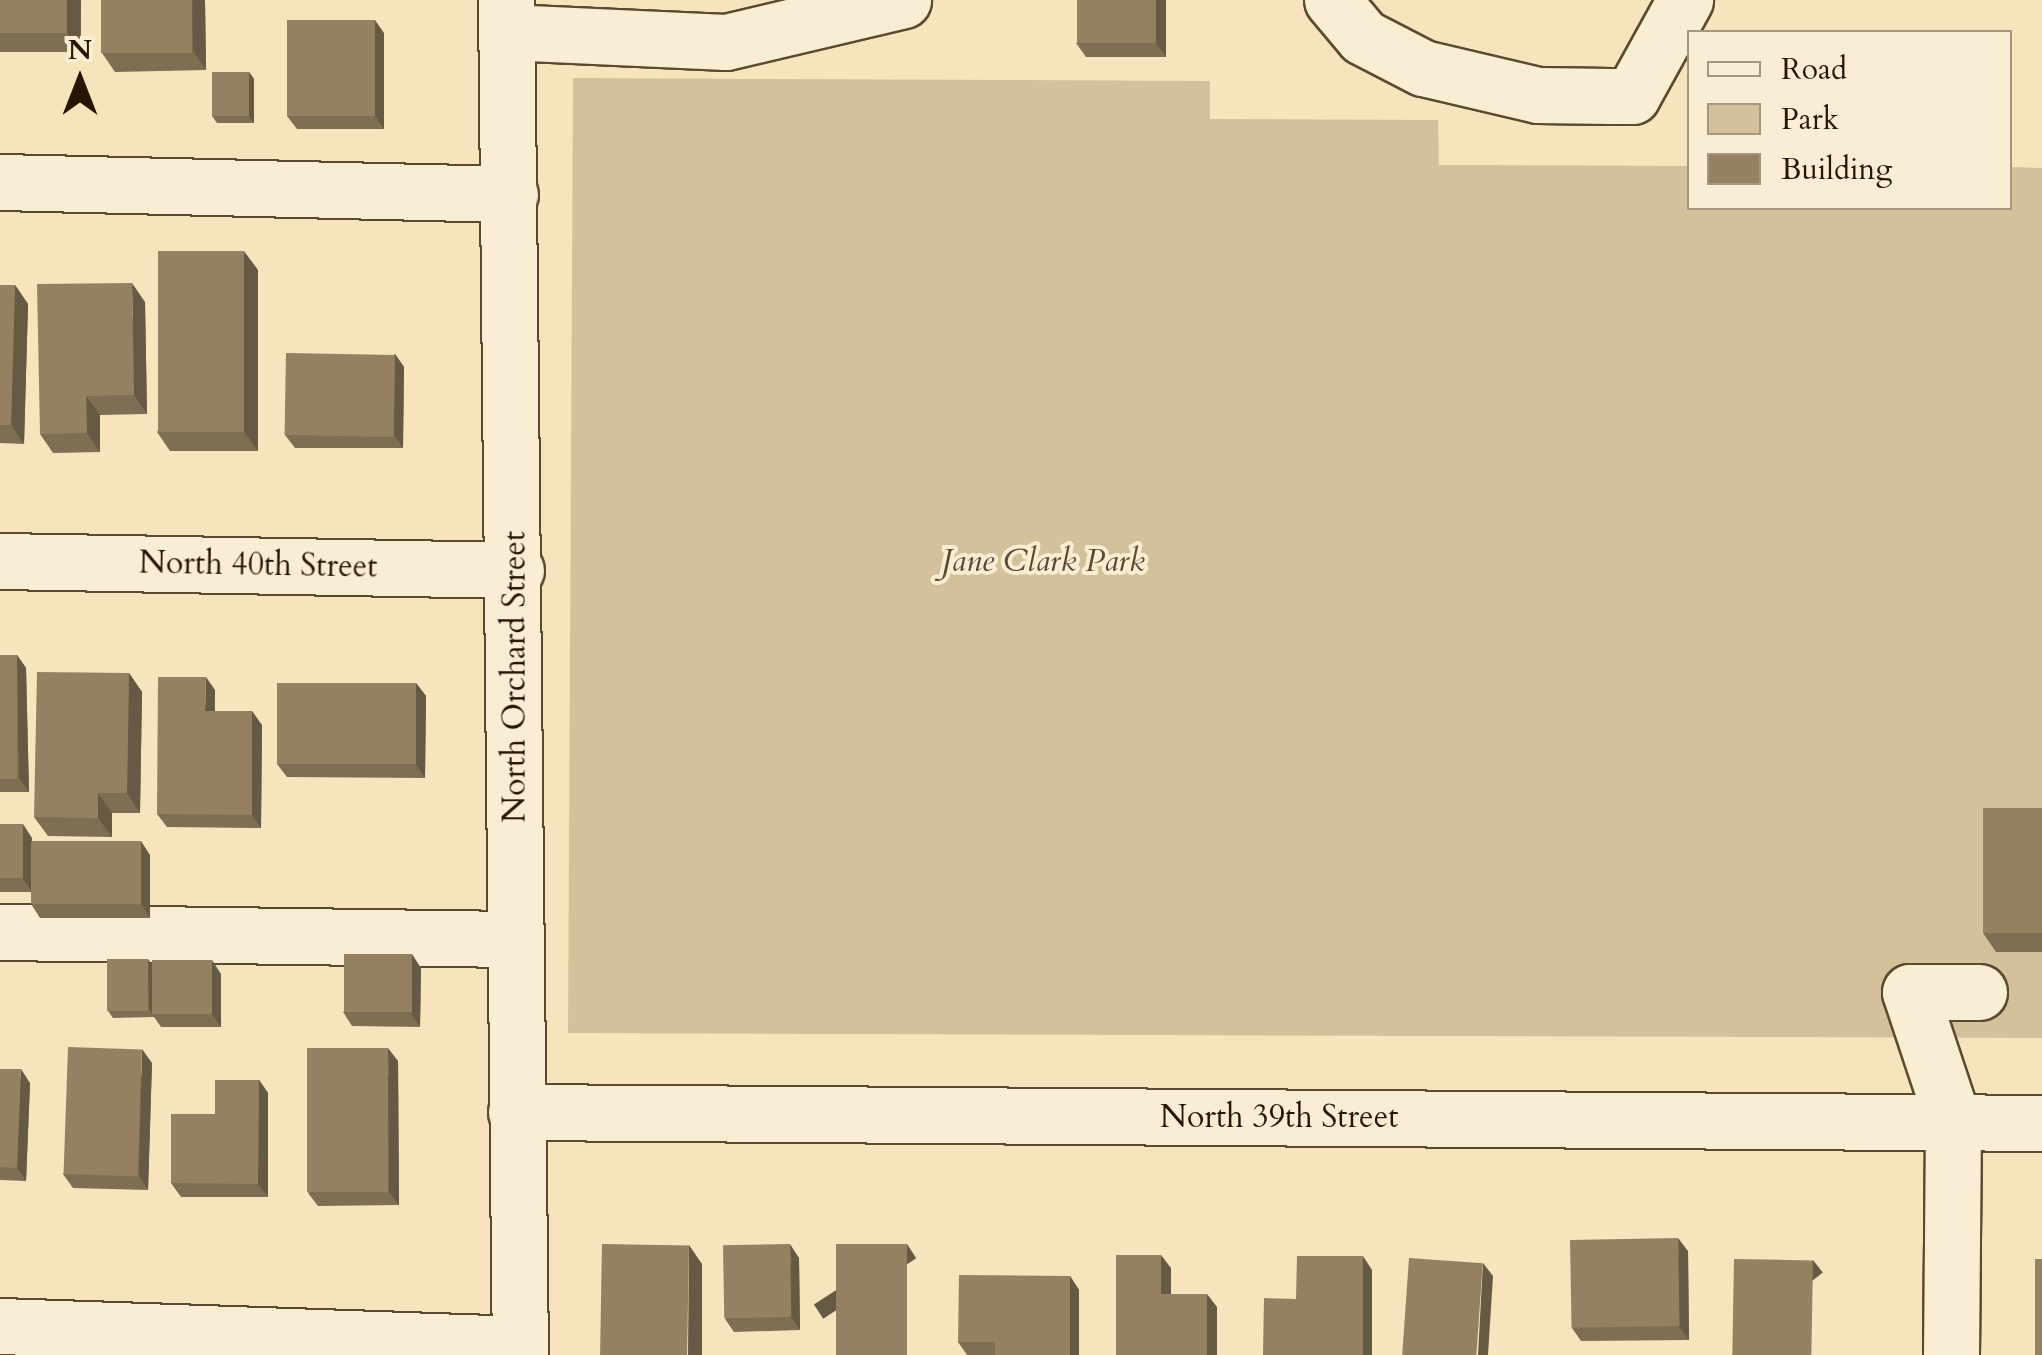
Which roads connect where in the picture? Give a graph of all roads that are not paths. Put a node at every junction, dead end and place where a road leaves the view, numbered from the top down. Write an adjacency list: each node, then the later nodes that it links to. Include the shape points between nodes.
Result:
1 (1332, 0): 2 (street, via 1364,37 1423,68 1538,95 1632,96)
2 (1686, 0)
3 (903, 1): 4 (street, via 726,42)
4 (507, 16): 6 (street, North Orchard Street)
5 (0, 182): 6 (street)
6 (510, 194): 8 (street, North Orchard Street)
7 (0, 560): 8 (street, North 40th Street)
8 (516, 570): 10 (street, North Orchard Street)
9 (0, 932): 10 (street)
10 (516, 940): 12 (street, North Orchard Street)
11 (1979, 992): 13 (street, via 1910,992)
12 (516, 1112): 13 (street, North 39th Street); 16 (street, North Orchard Street)
13 (1954, 1122): 14 (street, North 39th Street); 17 (street)
14 (2042, 1123)
15 (0, 1326): 16 (street)
16 (520, 1350)
17 (1951, 1355)

